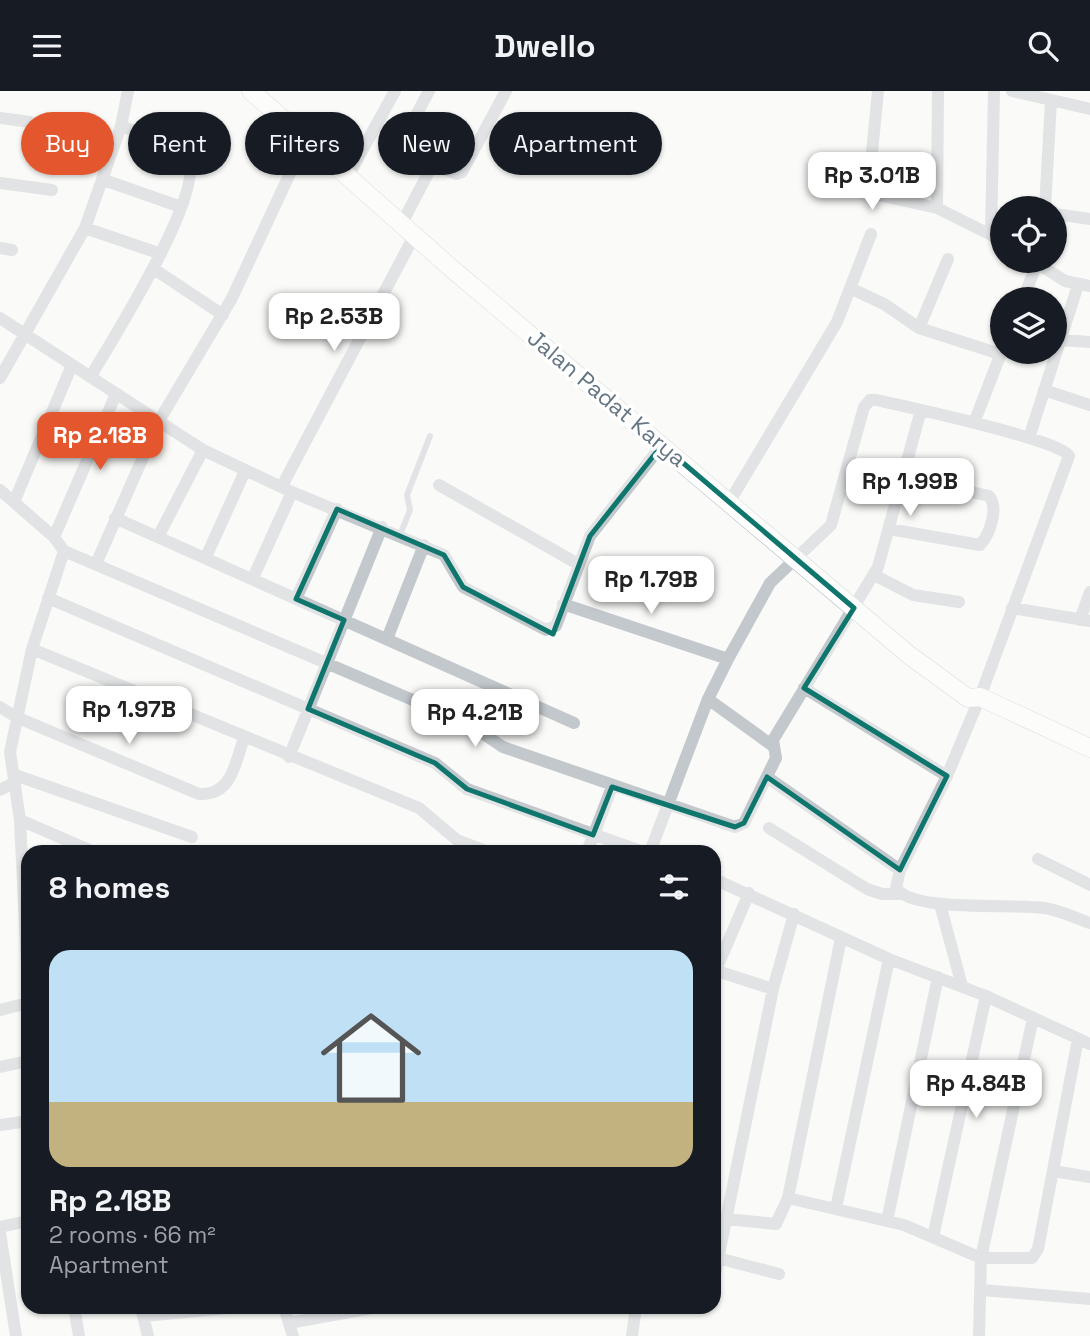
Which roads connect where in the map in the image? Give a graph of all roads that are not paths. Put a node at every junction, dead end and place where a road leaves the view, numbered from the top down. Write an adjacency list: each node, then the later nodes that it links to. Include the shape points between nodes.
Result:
1 (128, 91): 16 (street)
2 (251, 91): 12 (street, Jalan Padat Karya)
3 (395, 91): 20 (street)
4 (429, 91): 13 (street)
5 (506, 91): 17 (street)
6 (878, 91): 27 (street, via 871,189 878,197)
7 (938, 91): 27 (street)
8 (994, 91): 24 (street)
9 (1012, 91): 10 (street)
10 (1051, 101): 11 (street); 25 (street)
11 (1090, 109)
12 (275, 112)
13 (419, 112)
14 (0, 118): 15 (street)
15 (21, 122)
16 (121, 126): 21 (street); 26 (street, via 185,153 191,170)
17 (475, 147)
18 (289, 175): 40 (street)
19 (429, 175): 31 (street)
20 (348, 176): 31 (street, Jalan Padat Karya)
21 (104, 180): 26 (street); 30 (street)
22 (0, 183): 23 (street)
23 (52, 190)
24 (992, 196)
25 (1046, 196)
26 (181, 207): 34 (street)
27 (937, 208): 32 (street)
28 (1067, 216): 29 (street)
29 (1090, 219)
30 (85, 229): 34 (street); 44 (street)
31 (408, 230): 61 (street, Jalan Padat Karya); 67 (street)
32 (990, 233)
33 (871, 234): 39 (street)
34 (161, 254): 36 (street)
35 (948, 259): 43 (street)
36 (154, 269): 40 (street); 51 (street)
37 (1053, 273): 38 (street)
38 (1084, 286): 42 (street)
39 (852, 289): 43 (street); 68 (street)
40 (223, 315): 57 (street)
41 (0, 318): 44 (street)
42 (1067, 324)
43 (919, 328): 47 (street)
44 (24, 334): 50 (street); 52 (street)
45 (1067, 340): 46 (street)
46 (1090, 342)
47 (990, 348)
48 (997, 364): 58 (street)
49 (1052, 364): 53 (street)
50 (72, 365): 51 (street); 69 (street)
51 (91, 376): 54 (street)
52 (0, 378)
53 (1044, 390): 55 (street); 60 (street)
54 (116, 394): 57 (street); 75 (street)
55 (1090, 405)
56 (921, 411): 58 (street); 64 (street); 80 (street, via 876,400 866,403 831,525)
57 (159, 421): 62 (street); 71 (street)
58 (974, 423): 60 (street)
59 (430, 436): 74 (lane, via 407,495 410,510)
60 (1029, 438): 91 (street, via 1062,448 1069,456)
61 (662, 445): 68 (street, Jalan Padat Karya); 82 (street, via 597,527)
62 (203, 450): 63 (street); 76 (street)
63 (245, 471): 67 (street); 79 (street)
64 (905, 477): 73 (street); 73 (street, via 989,495 994,513 980,545)
65 (439, 485): 82 (street)
66 (0, 489): 69 (street)
67 (287, 489): 70 (street); 84 (street)
68 (730, 501): 80 (street, Jalan Padat Karya)
69 (14, 502): 75 (street)
70 (337, 509): 72 (street); 87 (street)
71 (115, 518): 76 (street); 81 (street)
72 (382, 527): 74 (street); 92 (street)
73 (890, 529): 83 (street)
74 (400, 535): 77 (street)
75 (54, 537): 78 (street)
76 (158, 537): 79 (street)
77 (425, 545): 89 (street, via 448,558 463,587 546,630 556,626); 94 (street)
78 (64, 551): 81 (street); 86 (street)
79 (206, 557): 84 (street)
80 (796, 557): 90 (street, Jalan Padat Karya); 96 (street, via 771,583)
81 (96, 564): 97 (street)
82 (578, 564): 89 (street)
83 (874, 575): 88 (street, via 913,595); 90 (street)
84 (253, 578): 87 (street)
85 (1090, 592): 93 (street)
86 (48, 598): 95 (street); 102 (street)
87 (296, 599): 92 (street)
88 (959, 602)
89 (563, 604): 96 (street)
90 (854, 608): 98 (street); 99 (street, Jalan Padat Karya, via 909,655)
91 (1012, 608): 93 (street); 99 (street)
92 (344, 620): 94 (street); 97 (street)
93 (1085, 621)
94 (387, 639): 104 (street)
95 (32, 649): 103 (street); 105 (street)
96 (728, 659): 100 (street)
97 (327, 662): 102 (street); 113 (street, via 469,724 503,747)
98 (804, 688): 106 (street); 110 (street)
99 (974, 697): 107 (street, Jalan Padat Karya); 110 (street)
100 (708, 699): 106 (street); 115 (street)
101 (0, 706): 103 (street)
102 (308, 709): 109 (street); 118 (street, via 436,764 467,789)
103 (16, 716): 105 (street, via 200,794 220,791 228,784); 108 (street)
104 (574, 723)
105 (244, 738): 109 (street)
106 (773, 746): 111 (street, via 776,758)
107 (1090, 748)
108 (5, 754): 112 (street)
109 (289, 757): 122 (street, via 419,808 457,840)
110 (947, 776): 127 (street)
111 (767, 777): 115 (street, via 741,827); 127 (street)
112 (15, 778): 114 (street); 116 (street); 119 (street)
113 (612, 787): 115 (street); 118 (street)
114 (0, 790)
115 (667, 805): 125 (street)
116 (20, 820): 120 (street); 121 (street)
117 (769, 828): 131 (street, via 867,889)
118 (593, 835): 123 (street); 124 (street)
119 (192, 837)
120 (22, 845)
121 (78, 845)
122 (470, 845)
123 (589, 845)
124 (622, 845)
125 (653, 845)
126 (1038, 859): 129 (street)
127 (900, 870): 131 (street, via 896,881)
128 (721, 882): 130 (street)
129 (1090, 885)
130 (748, 893): 133 (street); 136 (street)
131 (900, 894): 132 (street)
132 (940, 904): 134 (street, via 1046,908); 140 (street)
133 (793, 915): 135 (street); 141 (street)
134 (1090, 923)
135 (841, 938): 137 (street); 153 (street)
136 (721, 956)
137 (889, 959): 139 (street); 154 (street)
138 (721, 972): 141 (street)
139 (938, 977): 140 (street); 156 (street)
140 (962, 986): 142 (street)
141 (773, 989): 155 (street)
142 (986, 996): 145 (street); 159 (street)
143 (21, 1005): 144 (street)
144 (0, 1010)
145 (1033, 1018): 146 (street); 161 (street)
146 (1084, 1042): 151 (street)
147 (21, 1062): 148 (street)
148 (0, 1067)
149 (21, 1122): 150 (street)
150 (0, 1125)
151 (1053, 1171): 152 (street); 161 (street, via 1036,1254)
152 (1090, 1177)
153 (788, 1198): 154 (street); 155 (street, via 776,1224)
154 (836, 1208): 156 (street)
155 (726, 1219): 160 (street)
156 (887, 1221): 159 (street)
157 (21, 1223): 158 (street)
158 (1, 1227): 172 (street)
159 (933, 1237): 161 (street)
160 (721, 1238)
161 (981, 1258): 164 (street)
162 (721, 1259): 163 (street)
163 (779, 1274)
164 (982, 1290): 165 (street); 177 (street)
165 (1090, 1299)
166 (75, 1314): 173 (street)
167 (143, 1314): 174 (street)
168 (287, 1314): 171 (street)
169 (338, 1314): 171 (street)
170 (635, 1314): 176 (street)
171 (289, 1323): 175 (street)
172 (16, 1336)
173 (79, 1336)
174 (148, 1336)
175 (293, 1336)
176 (632, 1336)
177 (979, 1336)

